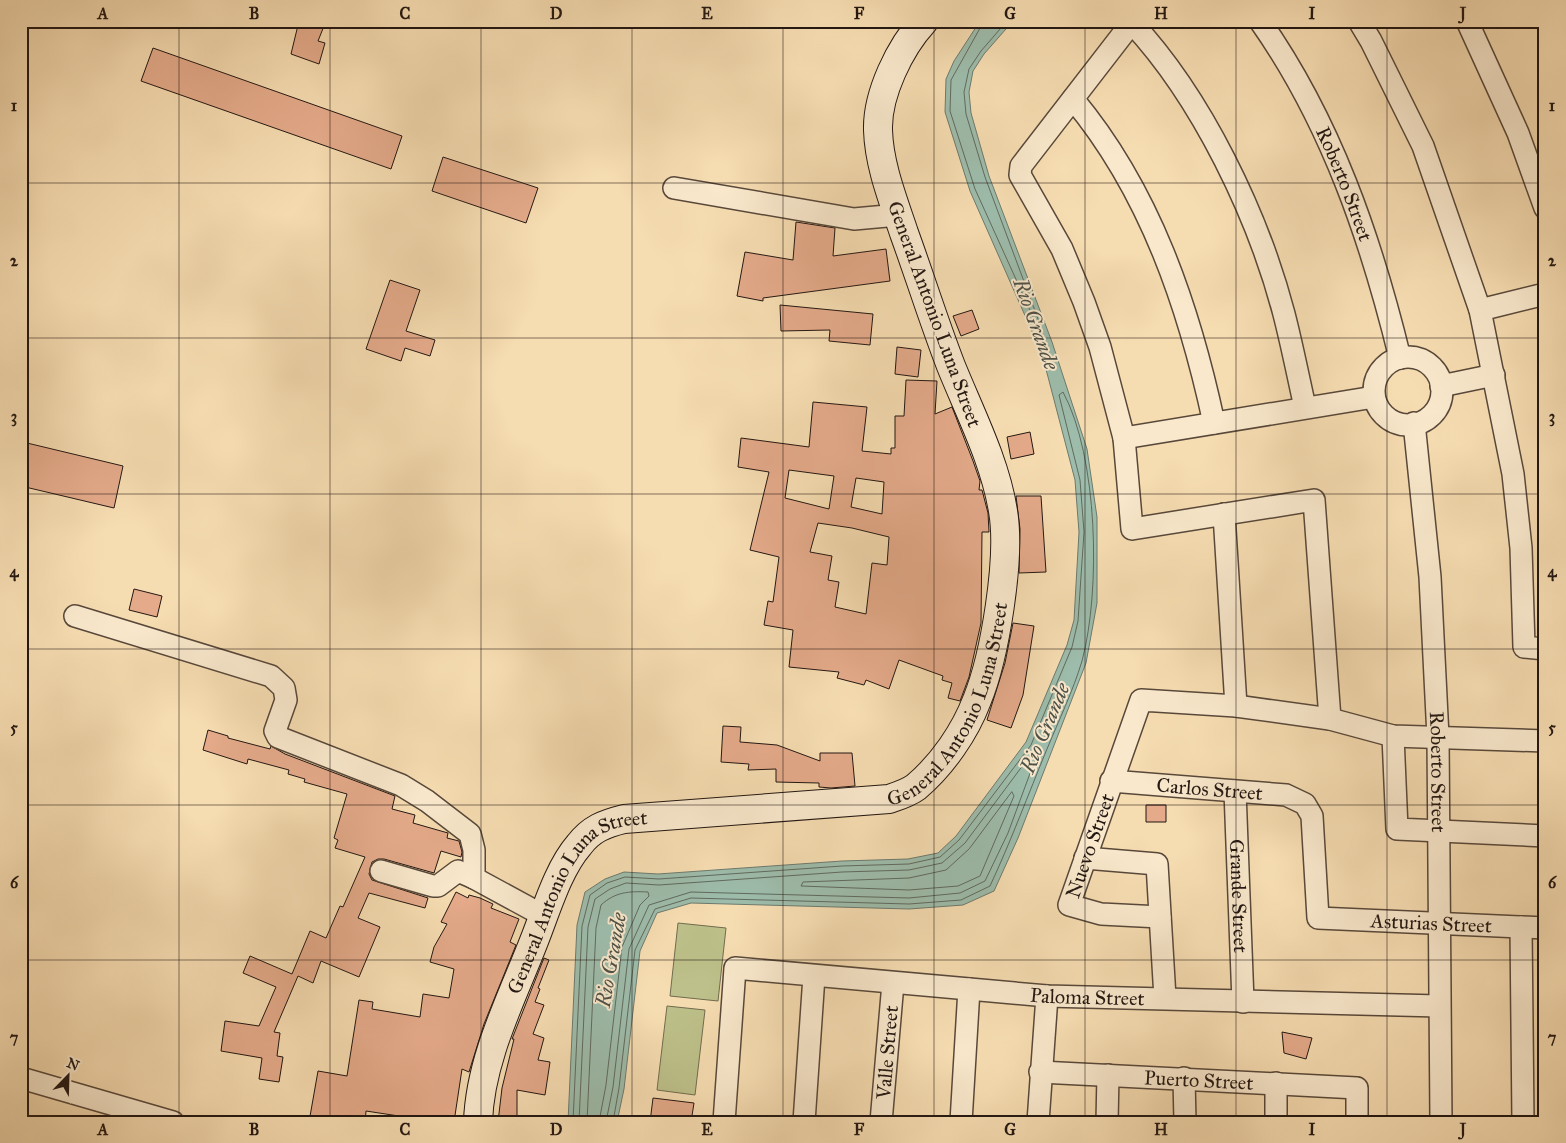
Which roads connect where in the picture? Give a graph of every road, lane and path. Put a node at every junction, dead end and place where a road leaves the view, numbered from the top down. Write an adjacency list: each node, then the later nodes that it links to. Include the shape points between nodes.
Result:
1 (924, 21): 9 (main road, General Antonio Luna Street, via 900,54 886,88 878,128 888,183)
2 (1260, 21): 12 (street, Roberto Street, via 1291,68 1329,142 1370,248)
3 (1359, 21): 11 (street, via 1372,40 1423,146)
4 (1467, 21): 8 (street, via 1518,133)
5 (1133, 22): 6 (street); 16 (street, via 1182,86 1237,187 1284,313)
6 (1073, 99): 17 (street, via 1099,131 1124,173 1166,259 1190,327); 19 (street, via 1021,166 1020,175 1062,249 1084,302)
7 (674, 188): 9 (street, via 854,220)
8 (1545, 208)
9 (898, 215): 35 (main road, General Antonio Luna Street, via 998,488 1004,514 998,614 982,688 973,712 943,757 915,788 889,799 605,823 590,833 567,862)
10 (1545, 294): 11 (street)
11 (1480, 310): 13 (street)
12 (1400, 358): 14 (street, via 1423,361 1435,371); 15 (street, via 1387,364 1377,375)
13 (1494, 375): 14 (street); 22 (street, via 1513,474 1521,548 1524,647)
14 (1441, 386): 18 (street, via 1438,407 1428,418)
15 (1374, 397): 16 (street); 18 (street, via 1386,417 1399,424)
16 (1306, 407): 17 (street)
17 (1214, 423): 19 (street)
18 (1414, 423): 26 (street, Roberto Street, via 1430,578)
19 (1124, 438): 20 (street, via 1132,529)
20 (1224, 514): 23 (street); 24 (street, via 1314,500)
21 (75, 616): 34 (street, via 271,676 284,688 286,700 275,731 278,737 402,784 427,801 470,834 474,850)
22 (1545, 649)
23 (1236, 706): 24 (street); 28 (street, Nuevo Street, via 1141,700)
24 (1330, 719): 25 (street)
25 (1393, 736): 26 (street); 30 (street, via 1397,829)
26 (1438, 737): 27 (street); 30 (street, Roberto Street)
27 (1545, 741)
28 (1111, 781): 29 (street, Carlos Street); 32 (street, Nuevo Street)
29 (1235, 791): 37 (street, Carlos Street, via 1286,795 1305,804 1312,816); 46 (street, Grande Street)
30 (1439, 831): 31 (street); 38 (street, Roberto Street)
31 (1545, 836)
32 (1085, 858): 36 (street, via 1157,864); 36 (street, Nuevo Street, via 1070,905 1101,914)
33 (381, 871): 34 (street, via 433,886 438,886 458,871)
34 (474, 878): 35 (street)
35 (544, 916): 54 (main road, General Antonio Luna Street, via 488,1064)
36 (1160, 917): 45 (street)
37 (1318, 918): 38 (street, Asturias Street)
38 (1439, 923): 39 (street, Asturias Street); 47 (street, Roberto Street)
39 (1521, 927): 40 (street, Asturias Street); 65 (street)
40 (1545, 928)
41 (814, 976): 42 (street, Paloma Street); 55 (street, Paloma Street, via 735,968); 56 (street)
42 (893, 983): 43 (street, Paloma Street); 57 (street, Valle Street)
43 (969, 989): 44 (street, Paloma Street); 58 (street)
44 (1048, 996): 45 (street, Paloma Street); 48 (street)
45 (1165, 998): 46 (street, Paloma Street)
46 (1243, 1002): 47 (street, Paloma Street)
47 (1439, 1006): 64 (street, Roberto Street)
48 (1040, 1072): 49 (street, Puerto Street); 59 (street)
49 (1108, 1075): 51 (street, Puerto Street); 60 (street)
50 (21, 1078): 53 (street)
51 (1184, 1078): 52 (street, Puerto Street); 61 (street)
52 (1276, 1083): 62 (street); 63 (street, Puerto Street, via 1357,1088)
53 (173, 1122)
54 (478, 1122)
55 (724, 1122)
56 (804, 1122)
57 (881, 1122)
58 (961, 1122)
59 (1038, 1122)
60 (1108, 1122)
61 (1184, 1122)
62 (1276, 1122)
63 (1357, 1122)
64 (1441, 1122)
65 (1523, 1122)

